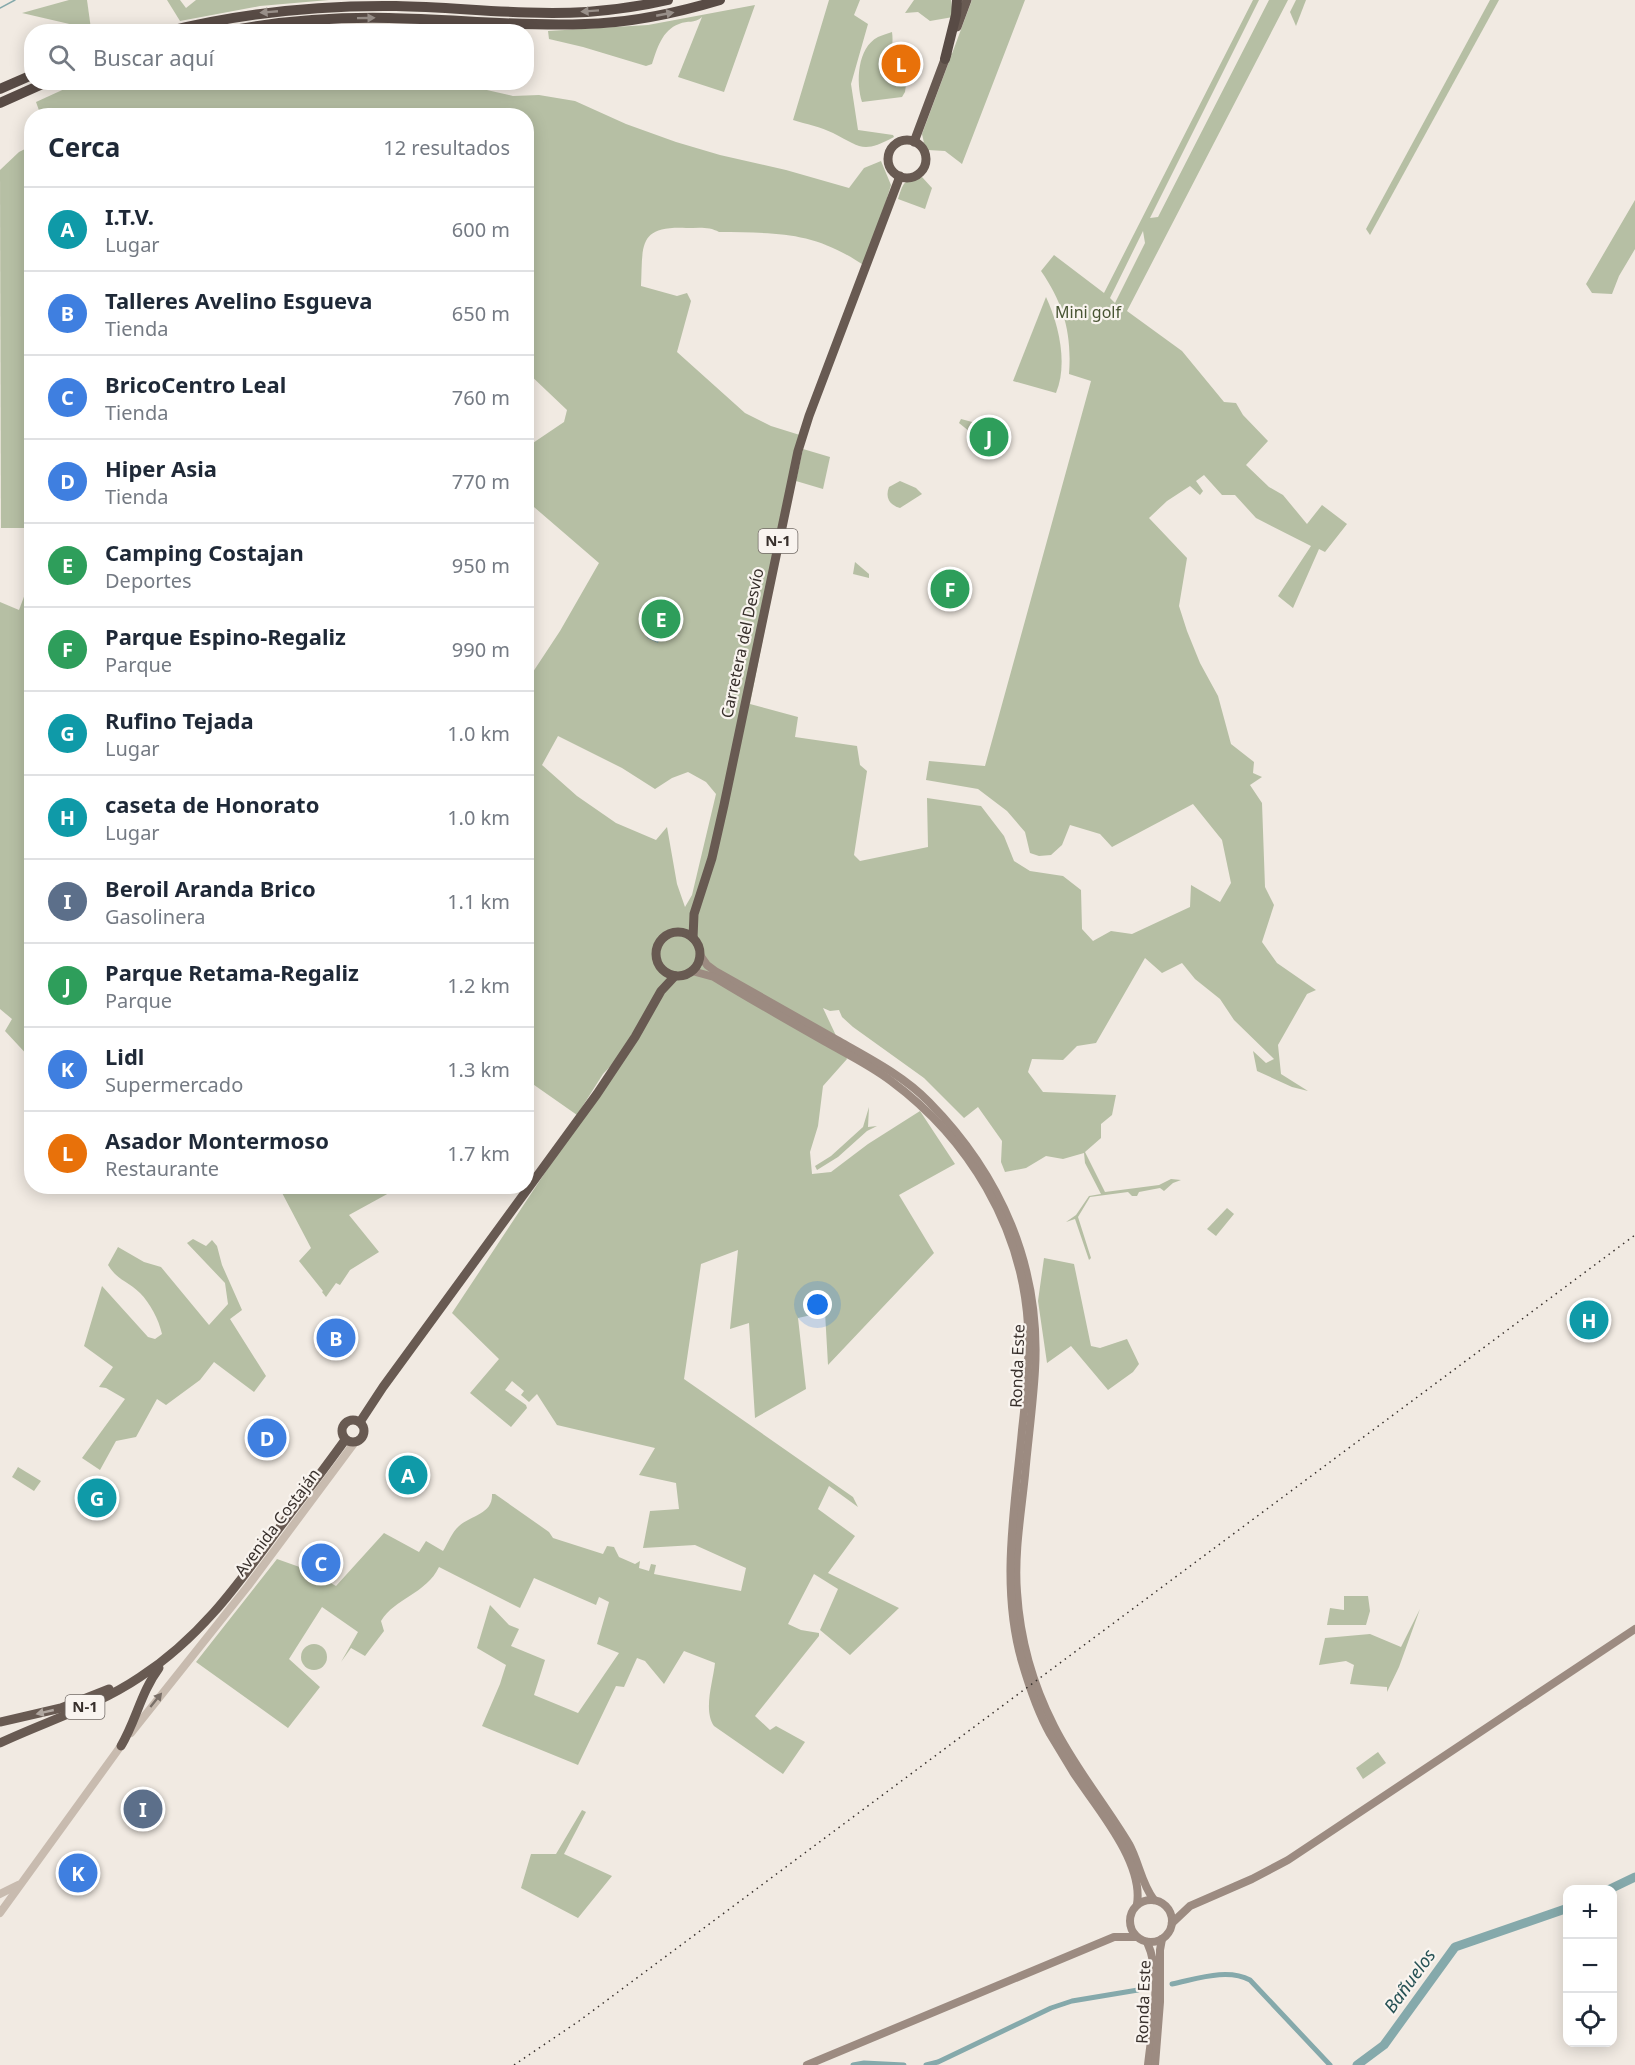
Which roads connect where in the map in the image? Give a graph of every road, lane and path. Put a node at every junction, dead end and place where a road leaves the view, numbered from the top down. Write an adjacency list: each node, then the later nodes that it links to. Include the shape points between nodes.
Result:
1 (669, 0): 5 (highway, one-way to 5, via 557,13 398,6 315,8)
2 (720, 0): 8 (highway, one-way to 2, via 589,24 661,15)
3 (957, 0): 9 (highway, via 957,15)
4 (968, 0): 9 (highway)
5 (201, 24)
6 (284, 24): 7 (highway, one-way to 7, via 362,18)
7 (513, 24)
8 (534, 25)
9 (945, 58): 14 (highway)
10 (24, 78): 11 (highway)
11 (0, 89)
12 (29, 90): 13 (highway)
13 (0, 103)
14 (914, 142): 15 (highway, via 925,154 923,168 912,177); 15 (highway, via 902,140 891,149 889,163)
15 (900, 176): 16 (highway, Carretera del Desvío / N-1, via 798,451 712,858)
16 (694, 914): 17 (highway, Carretera del Desvío / N-1); 18 (highway, Carretera del Desvío / N-1)
17 (678, 932): 18 (highway); 20 (highway, N-1, via 658,945 657,957)
18 (693, 938): 19 (highway, N-1)
19 (700, 955): 21 (highway); 36 (main road, Ronda Este, via 716,971 867,1057 927,1100 979,1161 1000,1198 1026,1267 1034,1320 1035,1368 1016,1570 1027,1655 1054,1726 1131,1848)
20 (662, 968): 22 (highway); 23 (highway, N-1)
21 (692, 970): 22 (highway, N-1); 38 (main road, Ronda Este, via 714,977 889,1079 923,1106 950,1135 975,1167 995,1203 1019,1270 1028,1331 1010,1570 1016,1637 1032,1694 1048,1730 1130,1863 1138,1892)
22 (675, 976): 23 (highway, N-1)
23 (661, 991): 24 (highway, N-1, via 623,1055)
24 (534, 1180)
25 (524, 1194): 26 (highway, N-1)
26 (360, 1422): 27 (highway, via 362,1438); 27 (highway, via 350,1420 344,1424 341,1432)
27 (350, 1441): 28 (highway, Avenida Costaján)
28 (220, 1615): 30 (highway); 33 (street, one-way to 28)
29 (1635, 1629): 40 (main road, via 1288,1860)
30 (167, 1658): 31 (highway, N-1, one-way to 31, via 82,1701); 32 (highway, N-1, via 101,1700); 33 (highway, via 144,1691)
31 (0, 1722)
32 (0, 1743)
33 (121, 1746): 34 (street)
34 (21, 1882): 35 (street); 37 (street)
35 (0, 1894)
36 (1154, 1900): 38 (main road); 39 (main road)
37 (3, 1903): 41 (street)
38 (1137, 1904): 42 (main road)
39 (1167, 1906): 40 (main road); 43 (main road)
40 (1190, 1906): 43 (main road)
41 (0, 1912)
42 (1129, 1921): 44 (main road); 45 (main road)
43 (1172, 1923): 46 (main road)
44 (1114, 1937): 45 (main road); 48 (main road)
45 (1136, 1937): 47 (main road)
46 (1162, 1940): 47 (main road); 50 (main road, Ronda Este)
47 (1147, 1942): 49 (main road, Ronda Este, via 1154,1979)
48 (807, 2065)
49 (1148, 2065)
50 (1155, 2065)

